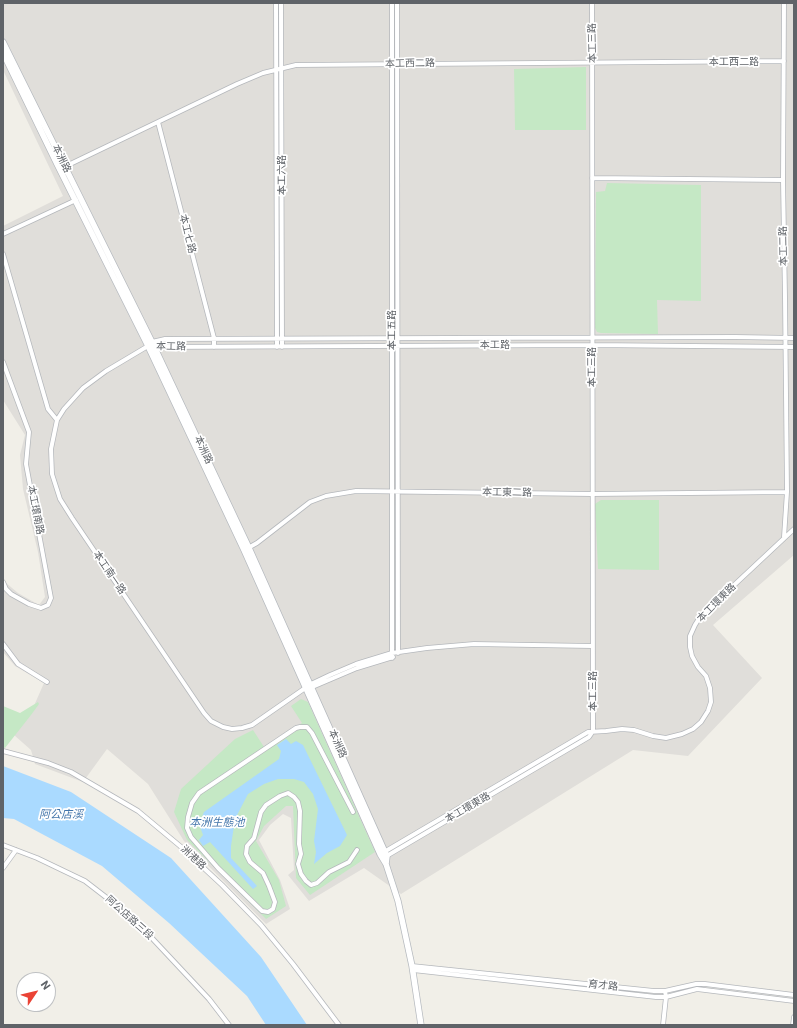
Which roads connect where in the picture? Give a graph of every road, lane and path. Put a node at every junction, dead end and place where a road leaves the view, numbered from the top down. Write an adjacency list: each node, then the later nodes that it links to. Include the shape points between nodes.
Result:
1 (276, 3): 14 (street, 本工六路)
2 (281, 3): 13 (street, 本工六路)
3 (392, 3): 11 (street, 本工五路)
4 (397, 3): 12 (street, 本工五路)
5 (592, 3): 10 (street, 本工三路)
6 (784, 3): 9 (street, 本工二路)
7 (3, 42): 16 (main road, 本洲路)
8 (3, 53): 16 (main road, 本洲路)
9 (784, 61): 10 (street, 本工西二路); 18 (street, 本工二路)
10 (593, 62): 12 (street, 本工西二路); 17 (street, 本工三路)
11 (392, 64): 12 (street, 本工西二路); 13 (street, 本工西二路, via 296,65); 29 (street, 本工五路)
12 (397, 64): 23 (street, 本工五路)
13 (281, 69): 14 (street, 本工西二路); 28 (street, 本工六路)
14 (276, 70): 15 (street, 本工西二路, via 237,84); 27 (street, 本工六路)
15 (158, 122): 16 (street, 本工西二路); 22 (street, 本工七路)
16 (62, 168): 19 (main road, 本洲路)
17 (592, 178): 18 (street); 24 (street, 本工三路)
18 (783, 180): 25 (street, 本工二路)
19 (77, 199): 20 (street); 30 (main road, 本洲路)
20 (3, 234)
21 (3, 254): 40 (street, via 48,409)
22 (214, 338): 27 (street, 本工路); 30 (street, 本工路, via 165,339); 34 (street, 本工七路)
23 (398, 338): 24 (street, 本工路); 29 (street, 本工路); 33 (street, 本工五路)
24 (592, 338): 25 (street, 本工路); 31 (street, 本工三路)
25 (785, 338): 26 (street, 本工路); 37 (street, 本工二路)
26 (794, 338)
27 (277, 339): 28 (street, 本工路); 35 (street, 本工六路)
28 (282, 339): 29 (street, 本工路); 36 (street, 本工六路)
29 (392, 339): 32 (street, 本工五路)
30 (151, 345): 34 (street, 本工路); 40 (street, 本工南一路, via 106,371 83,388); 47 (main road, 本洲路)
31 (592, 345): 33 (street, 本工路); 37 (street, 本工路); 44 (street, 本工三路)
32 (392, 346): 33 (street, 本工路); 36 (street, 本工路); 41 (street, 本工五路)
33 (398, 346): 42 (street, 本工五路)
34 (214, 347): 35 (street, 本工路)
35 (277, 347): 36 (street, 本工路)
36 (282, 347)
37 (785, 347): 38 (street, 本工路); 43 (street, 本工二路)
38 (794, 347)
39 (3, 362): 48 (street, 本工環南路, via 29,432 26,464 51,598 48,605 41,608 11,594)
40 (57, 420): 54 (street, 本工南一路, via 51,449 52,474 60,499 204,713 223,727 242,728 252,725)
41 (392, 492): 42 (street, 本工東二路); 47 (street, 本工東二路, via 356,491 326,496 310,502); 52 (street, 本工五路)
42 (398, 492): 44 (street, 本工東二路); 51 (street, 本工五路)
43 (787, 492): 44 (street, 本工東二路); 46 (street, 本工二路)
44 (592, 494): 50 (street, 本工三路)
45 (794, 529): 46 (street, 本工環東路)
46 (784, 537): 55 (street, 本工環東路, via 700,617 690,636 692,656 706,676 710,688 711,702 701,722 682,734 666,738 628,729)
47 (246, 549): 54 (main road, 本洲路)
48 (3, 582)
49 (3, 644): 53 (street, via 18,664)
50 (592, 646): 51 (street, 本工南一路, via 474,644); 55 (street, 本工三路)
51 (398, 653): 52 (street, 本工南一路)
52 (392, 655): 54 (street, 本工南一路)
53 (47, 682)
54 (310, 687): 61 (main road, 本洲路)
55 (593, 731): 61 (street, 本工環東路, via 590,737)
56 (3, 751): 70 (street, 洲港路, via 71,772 138,810 201,865 261,925)
57 (353, 812): 60 (street, via 312,733 307,727 300,727 199,793 192,803 187,828 191,837 218,868 262,911 268,912 273,909 275,902 269,886 263,873 250,862 246,854 247,846 254,838 261,812 266,805 288,794 298,802 301,854 298,864 301,874 311,885 348,862)
58 (3, 845): 59 (street, 阿公店路三段)
59 (16, 850): 62 (street); 69 (street, 阿公店路三段, via 85,881 120,908 209,999)
60 (357, 850)
61 (384, 857): 63 (main road, 本洲路, via 398,901)
62 (3, 868)
63 (412, 968): 64 (street, 育才路); 66 (street, 育才路); 71 (main road, 本洲路)
64 (665, 990): 65 (street, 育才路, via 706,984); 66 (street)
65 (794, 995)
66 (666, 997): 67 (street, 育才路, via 697,989); 72 (street)
67 (794, 1001)
68 (794, 1017): 73 (street)
69 (229, 1025)
70 (339, 1025)
71 (421, 1025)
72 (663, 1025)
73 (793, 1025)

